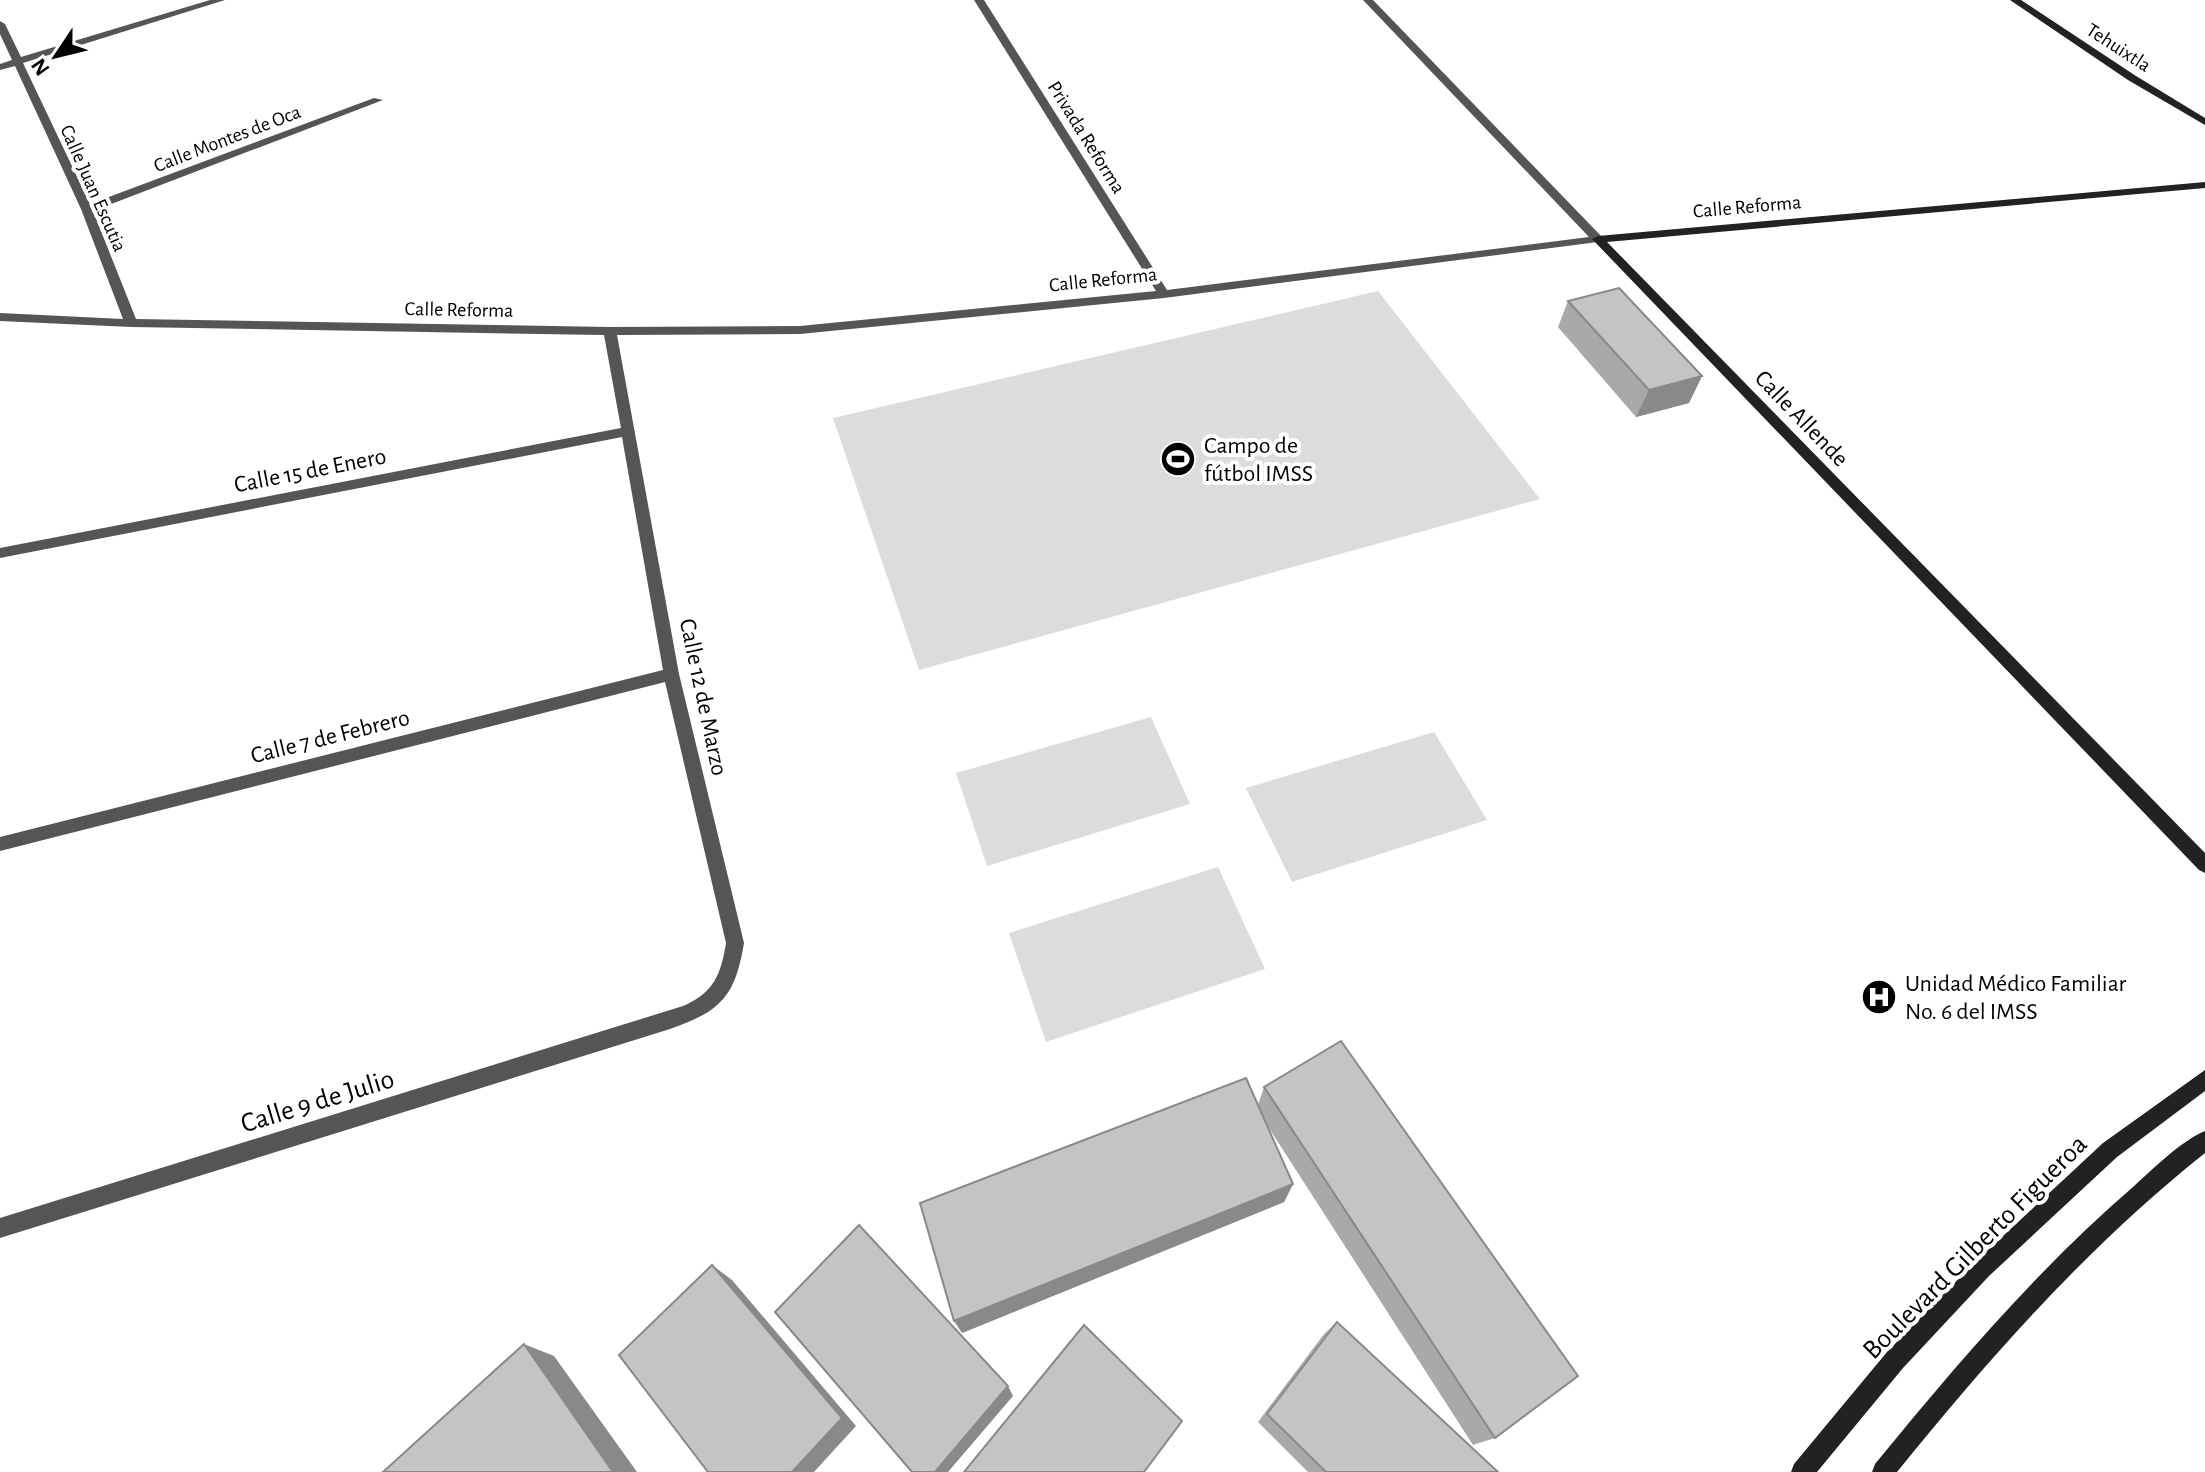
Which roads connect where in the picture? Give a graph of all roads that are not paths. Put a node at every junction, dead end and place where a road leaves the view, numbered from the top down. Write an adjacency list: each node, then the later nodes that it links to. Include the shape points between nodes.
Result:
1 (220, 0): 6 (street)
2 (979, 0): 13 (street, Privada Reforma)
3 (1368, 0): 12 (street, Calle Allende)
4 (2015, 0): 9 (main road, Tehuixtla)
5 (0, 24): 6 (street, Calle Juan Escutia)
6 (15, 62): 7 (street); 11 (street, Calle Juan Escutia)
7 (0, 67)
8 (378, 100): 11 (street, Calle Montes de Oca)
9 (2205, 122)
10 (2205, 185): 12 (main road, Calle Reforma)
11 (87, 209): 15 (street, Calle Juan Escutia)
12 (1598, 239): 13 (street, Calle Reforma); 21 (main road, Calle Allende)
13 (1164, 294): 16 (street, Calle Reforma, via 800,330)
14 (0, 317): 15 (street, Calle Reforma)
15 (131, 323): 16 (street, Calle Reforma)
16 (610, 331): 17 (street, Calle 12 de Marzo)
17 (628, 431): 18 (street, Calle 15 de Enero); 19 (street, Calle 12 de Marzo)
18 (0, 553)
19 (671, 674): 20 (street, Calle 7 de Febrero); 22 (street, Calle 12 de Marzo, via 735,943 732,972 722,992 702,1009)
20 (0, 844)
21 (2205, 865)
22 (651, 1026): 25 (street, Calle 9 de Julio)
23 (2205, 1079): 26 (main road, Boulevard Gilberto Figueroa, via 2110,1150 1982,1269 1895,1360)
24 (2205, 1141): 27 (main road, via 2151,1181 2023,1305)
25 (0, 1228)
26 (1802, 1472)
27 (1883, 1472)

